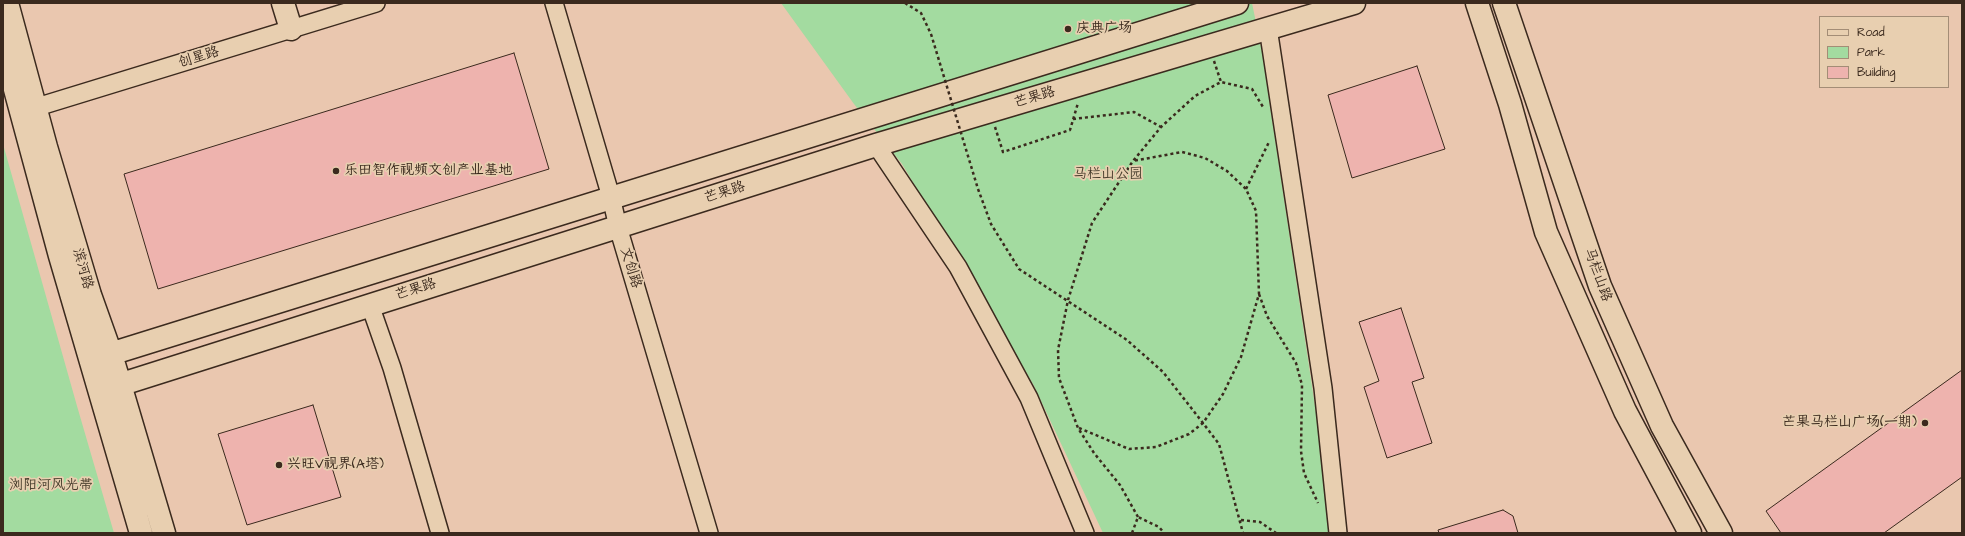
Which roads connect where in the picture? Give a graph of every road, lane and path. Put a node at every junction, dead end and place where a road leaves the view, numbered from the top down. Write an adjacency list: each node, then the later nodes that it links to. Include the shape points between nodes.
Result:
1 (7, 3): 15 (main road, 滨河路)
2 (284, 3): 11 (main road)
3 (376, 3): 11 (street, 创星路)
4 (554, 3): 23 (street, 文创路)
5 (905, 3): 26 (path, bridge, via 921,13 931,34 991,224 1019,269)
6 (1237, 3): 23 (main road)
7 (1354, 3): 10 (main road, 芒果路)
8 (1477, 3): 47 (main road, 马栏山路, via 1510,104 1546,232 1625,411)
9 (1504, 3): 48 (main road, 马栏山路, via 1600,286 1662,426)
10 (1268, 28): 13 (main road, 芒果路); 34 (street, via 1323,388)
11 (291, 29): 15 (street, 创星路)
12 (3, 45): 15 (main road, 滨河路)
13 (1084, 83): 16 (main road, 芒果路); 17 (path)
14 (1264, 108): 18 (path, via 1252,89 1221,82 1195,96)
15 (29, 110): 28 (main road, 滨河路); 29 (main road, 滨河路)
16 (990, 111): 17 (path, via 1003,152 1070,130); 20 (main road, 芒果路)
17 (1073, 119): 18 (path, via 1134,112)
18 (1161, 127): 21 (path)
19 (1271, 136): 22 (path)
20 (876, 145): 24 (main road, 芒果路); 41 (street, via 958,267 1029,398)
21 (1133, 161): 22 (path, via 1182,152 1205,158 1227,171); 26 (path, via 1092,223)
22 (1246, 189): 25 (path, via 1256,211)
23 (611, 197): 24 (street, 文创路); 28 (main road)
24 (618, 227): 27 (main road, 芒果路); 40 (street, 文创路)
25 (1259, 294): 32 (path, via 1241,358 1223,394); 34 (path, via 1267,316 1296,363 1302,385 1301,451 1304,473 1321,508)
26 (1068, 300): 32 (path, via 1127,340 1163,372); 33 (path, via 1058,350 1059,378)
27 (370, 305): 30 (main road, 芒果路); 39 (street, via 392,368)
28 (111, 354): 29 (main road); 30 (main road, 滨河路)
29 (91, 360): 31 (main road, 滨河路)
30 (120, 384): 31 (main road, 芒果路); 38 (main road, 滨河路)
31 (100, 391): 37 (main road, 滨河路)
32 (1203, 423): 33 (path, via 1189,434 1156,447 1129,449); 36 (path, via 1219,444)
33 (1078, 428): 35 (path, via 1094,453 1120,484)
34 (1335, 504): 46 (street)
35 (1138, 517): 42 (path); 43 (path, via 1159,527)
36 (1241, 520): 44 (path); 45 (path, via 1260,522)
37 (141, 533)
38 (164, 533)
39 (440, 533)
40 (709, 533)
41 (1085, 533)
42 (1132, 533)
43 (1164, 533)
44 (1243, 533)
45 (1276, 533)
46 (1338, 533)
47 (1690, 533)
48 (1721, 533)

